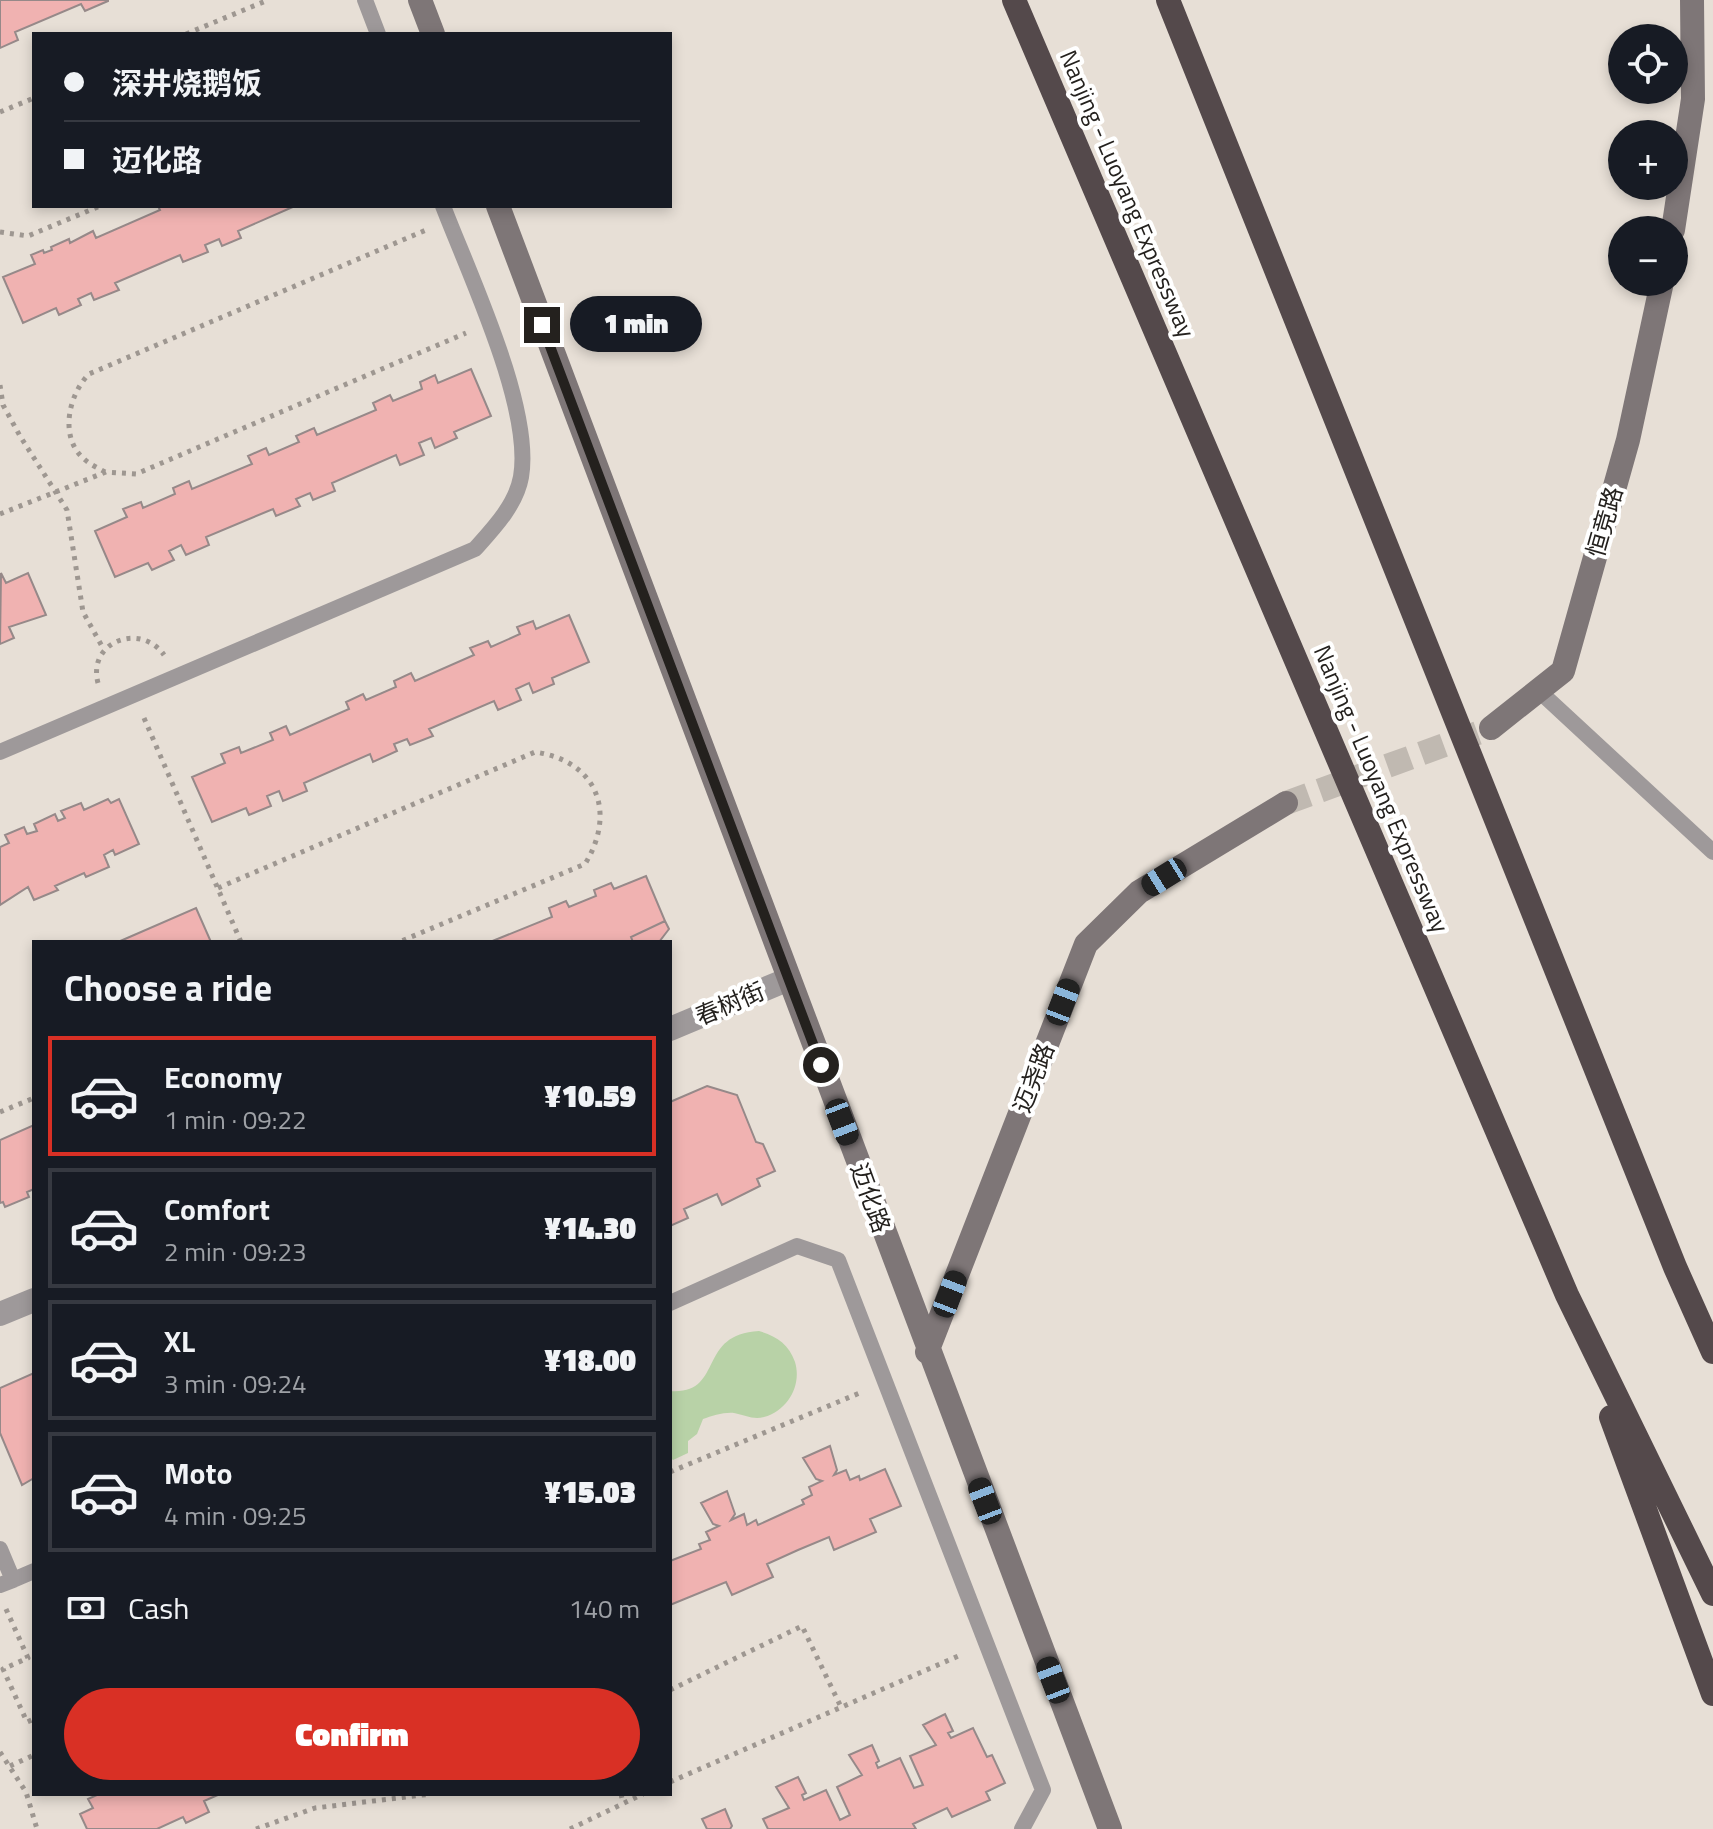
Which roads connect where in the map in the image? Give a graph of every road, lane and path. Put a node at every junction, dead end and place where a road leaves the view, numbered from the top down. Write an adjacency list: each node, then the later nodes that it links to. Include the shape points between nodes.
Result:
1 (268, 0): 7 (path)
2 (365, 0): 8 (lane)
3 (420, 0): 9 (street)
4 (1014, 0): 40 (highway, Nanjing - Luoyang Expressway)
5 (1168, 0): 39 (highway)
6 (1692, 0): 15 (street, via 1693,99)
7 (191, 32)
8 (377, 32)
9 (432, 32)
10 (32, 99): 11 (path)
11 (0, 112)
12 (95, 208): 16 (path, via 28,236)
13 (499, 208): 35 (street, 迈化路)
14 (446, 213): 18 (lane); 20 (path, via 89,374 78,385 70,409 70,434 81,457)
15 (1675, 216)
16 (0, 232)
17 (1659, 296): 25 (street, 恒竞路, via 1628,440 1563,671)
18 (488, 324): 20 (path, via 136,474); 24 (lane, via 522,427 521,479 504,516 475,549)
19 (0, 385): 21 (path, via 3,405)
20 (106, 472): 21 (path)
21 (54, 490): 22 (path); 23 (path, via 67,510 83,612)
22 (0, 514)
23 (104, 650): 24 (path, via 115,641 142,638 163,653); 27 (path, via 96,678)
24 (169, 679): 26 (lane)
25 (1538, 690): 28 (street, 恒竞路); 31 (lane)
26 (134, 695): 27 (lane); 32 (path)
27 (112, 704): 29 (lane)
28 (1491, 728)
29 (0, 752)
30 (1286, 803): 45 (street, 迈尧路, via 1139,892 1086,944)
31 (1713, 852)
32 (218, 888): 33 (path); 34 (path, via 535,752 561,758 583,772 601,806 602,827 585,864)
33 (240, 940)
34 (404, 940)
35 (789, 979): 36 (street, 春树街); 45 (street, 迈化路)
36 (672, 1028)
37 (32, 1099): 38 (path)
38 (0, 1112)
39 (1675, 1267): 44 (highway); 46 (highway)
40 (1567, 1295): 52 (highway, Nanjing - Luoyang Expressway); 56 (highway)
41 (32, 1301): 43 (street)
42 (672, 1302): 47 (lane, via 797,1246 838,1260)
43 (0, 1314)
44 (1713, 1343)
45 (927, 1352): 71 (street, 迈化路)
46 (1713, 1352)
47 (885, 1383): 48 (path); 54 (lane)
48 (672, 1471)
49 (0, 1549): 51 (lane)
50 (32, 1572): 51 (lane)
51 (7, 1583)
52 (1713, 1594)
53 (0, 1595): 58 (path, via 28,1658 3,1669 27,1722)
54 (986, 1644): 57 (path); 70 (lane, via 1043,1790)
55 (672, 1689): 57 (path, via 802,1626)
56 (1713, 1694)
57 (841, 1707): 62 (path)
58 (32, 1720)
59 (0, 1752): 61 (path)
60 (32, 1756): 61 (path)
61 (10, 1766): 67 (path, via 32,1803)
62 (672, 1781)
63 (414, 1796): 68 (path, via 315,1808)
64 (621, 1796): 66 (path)
65 (639, 1796): 66 (path)
66 (623, 1803): 69 (path)
67 (37, 1829)
68 (256, 1829)
69 (570, 1829)
70 (1022, 1829)
71 (1110, 1829)

